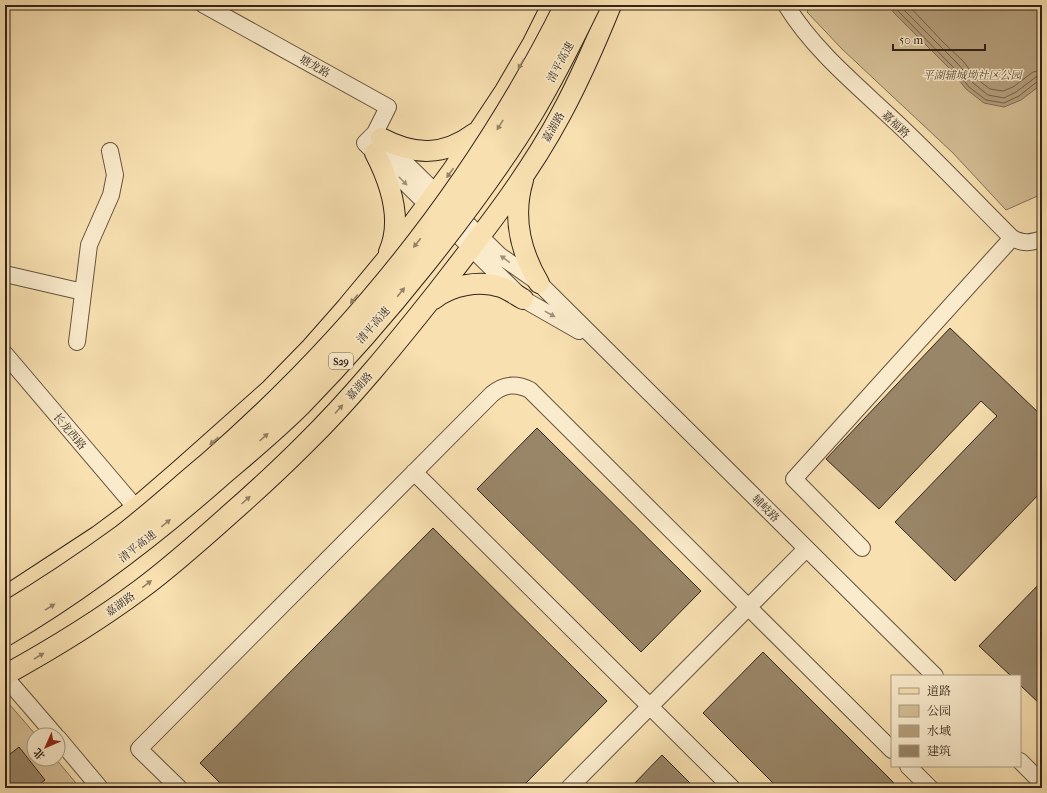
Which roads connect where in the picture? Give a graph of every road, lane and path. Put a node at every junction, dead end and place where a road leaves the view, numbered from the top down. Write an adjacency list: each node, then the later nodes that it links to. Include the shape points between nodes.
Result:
1 (204, 5): 8 (street, 塘龙路, via 388,107)
2 (552, 5): 7 (main road, one-way to 7, via 533,43)
3 (566, 5): 30 (highway, 清平高速 / S29, one-way to 30, bridge, via 517,97 462,184 395,270 328,349 258,419 153,512 122,536)
4 (589, 5): 31 (highway, 清平高速 / S29, one-way to 4, bridge, via 85,584 140,544 264,438 332,372 401,293 506,154 561,63)
5 (612, 5): 10 (main road, 嘉湖路, via 561,115)
6 (786, 5): 12 (street, 嘉福路, via 797,23 838,68)
7 (480, 129): 8 (main road, via 457,144 432,150 419,151); 11 (main road, one-way to 11)
8 (374, 142): 11 (street); 15 (main road, one-way to 15, via 394,209 392,247)
9 (110, 151): 18 (street, via 115,175 111,195 89,244)
10 (526, 171): 14 (main road, 嘉湖路); 17 (main road, via 518,202 519,231 526,258)
11 (432, 199): 14 (street); 15 (main road)
12 (1012, 238): 13 (street, via 1024,243); 26 (street, via 794,479)
13 (1042, 239)
14 (475, 242): 17 (street, 辅岐路, one-way to 14, via 499,254); 19 (street); 20 (main road, 嘉湖路)
15 (386, 260): 25 (main road, one-way to 25, via 310,349 270,390)
16 (5, 274): 18 (street)
17 (539, 283): 21 (street, 辅岐路)
18 (83, 292): 22 (street)
19 (523, 299): 20 (main road, via 499,286 474,284 448,290); 21 (street, one-way to 21)
20 (427, 305): 33 (main road, 嘉湖路, one-way to 20, via 113,609 168,568 210,532 328,421)
21 (597, 341): 27 (street, 辅岐路)
22 (77, 342)
23 (5, 354): 25 (street, 长龙西路)
24 (414, 472): 29 (street, via 497,390 510,385 524,387 530,390); 34 (street); 42 (street, via 139,749)
25 (136, 508): 28 (main road)
26 (862, 548)
27 (806, 549): 29 (street); 32 (street, 辅岐路)
28 (5, 597)
29 (748, 607): 34 (street); 37 (street)
30 (5, 614)
31 (5, 635)
32 (934, 675)
33 (5, 676): 35 (street)
34 (650, 706): 43 (street); 44 (street)
35 (48, 727)
36 (66, 748): 41 (street)
37 (891, 749)
38 (1021, 762): 40 (street)
39 (909, 767): 45 (street)
40 (1042, 783)
41 (100, 788)
42 (179, 788)
43 (569, 788)
44 (732, 788)
45 (930, 788)

